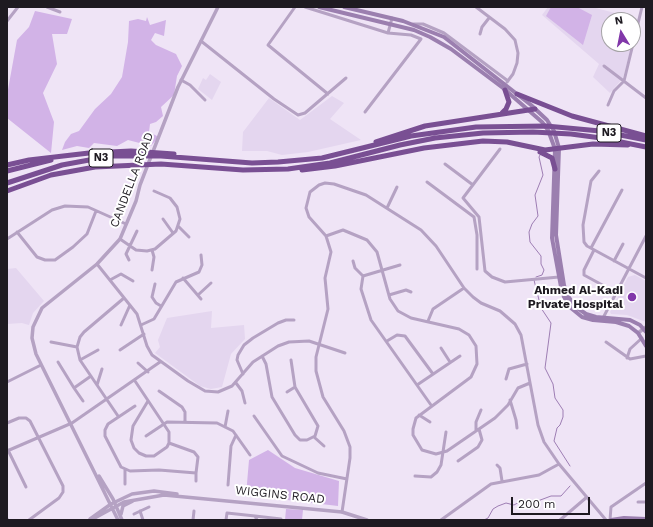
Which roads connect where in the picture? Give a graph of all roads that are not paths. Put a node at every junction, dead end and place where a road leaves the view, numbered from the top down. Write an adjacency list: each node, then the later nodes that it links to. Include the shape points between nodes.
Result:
1 (18, 7): 13 (street)
2 (47, 7): 10 (street)
3 (218, 7): 17 (street, CANDELLA ROAD)
4 (295, 7): 23 (street, via 268,45)
5 (306, 7): 15 (street)
6 (319, 7): 14 (main road)
7 (344, 7): 11 (main road)
8 (476, 7): 12 (street)
9 (642, 7): 21 (street)
10 (60, 12)
11 (392, 18): 14 (street); 22 (main road, via 434,32 453,43)
12 (489, 18): 16 (street); 22 (street, via 512,35 517,45 517,63)
13 (7, 21)
14 (390, 24): 15 (street); 22 (main road, via 414,30 439,41)
15 (388, 33): 30 (street, via 421,39)
16 (480, 34)
17 (201, 41): 20 (street, CANDELLA ROAD); 23 (street, via 298,115 305,113)
18 (604, 66): 21 (street)
19 (346, 78): 23 (street)
20 (181, 80): 26 (street); 59 (street, CANDELLA ROAD)
21 (624, 81): 25 (street); 27 (street, via 614,91)
22 (505, 86): 24 (main road); 28 (main road); 31 (highway, via 509,102)
23 (328, 94)
24 (517, 94): 29 (main road); 32 (highway, via 572,116)
25 (646, 98)
26 (205, 100)
27 (608, 105)
28 (528, 109): 29 (highway); 31 (highway); 37 (main road, via 548,130)
29 (535, 109): 37 (main road, via 554,131)
30 (365, 112)
31 (502, 113): 38 (highway, via 425,126 385,138)
32 (646, 136)
33 (646, 140): 38 (highway, N3, via 571,128 519,125 430,133)
34 (645, 147): 37 (highway, via 593,144); 43 (highway, N3, via 571,134 512,132 435,138 330,163)
35 (500, 148): 50 (street)
36 (532, 149): 37 (highway); 43 (highway, via 507,142 483,141 403,151 311,170); 45 (highway, via 550,156)
37 (557, 149): 45 (main road)
38 (355, 151): 40 (highway, N3, via 315,159 278,162 252,163)
39 (89, 153): 40 (highway, via 149,151); 42 (highway); 44 (highway)
40 (198, 158): 49 (highway, N3, via 110,156 62,164)
41 (445, 164): 50 (street)
42 (7, 165)
43 (288, 169): 47 (highway, N3, via 243,170 140,163)
44 (7, 171)
45 (556, 171): 85 (main road, via 552,224); 100 (main road, via 556,234 567,295 579,310 590,316)
46 (599, 171): 71 (street, via 591,181 583,225 584,242)
47 (60, 173): 53 (highway, N3); 55 (highway)
48 (427, 182): 79 (street, via 474,217)
49 (7, 183)
50 (473, 185): 85 (street, via 462,199 478,217 485,271 502,281)
51 (397, 186): 56 (street)
52 (622, 190): 71 (street)
53 (7, 191)
54 (154, 191): 60 (street, via 174,202 179,211)
55 (7, 195)
56 (387, 208): 64 (street, via 348,188 328,183 319,185 310,192 306,208 309,217); 91 (street, via 428,236)
57 (96, 211): 59 (street); 62 (street, via 73,205 56,208); 62 (street, via 87,234 55,260 37,257)
58 (163, 219): 63 (street)
59 (126, 224): 68 (street, CANDELLA ROAD)
60 (178, 226): 63 (street); 66 (street)
61 (137, 231): 70 (street)
62 (16, 232): 67 (street)
63 (173, 233): 72 (street)
64 (326, 236): 82 (street, via 343,230 368,240 377,252); 112 (street, via 331,252 325,278 328,309)
65 (646, 236): 80 (street)
66 (190, 237)
67 (7, 239)
68 (120, 239): 70 (street); 77 (street, CANDELLA ROAD)
69 (624, 244): 76 (street)
70 (130, 246): 72 (street, via 140,251); 74 (street, via 126,254)
71 (592, 249): 76 (street); 93 (street, via 584,275)
72 (152, 250): 81 (street)
73 (201, 255): 84 (street, via 202,265 199,272)
74 (129, 260)
75 (353, 261): 83 (street, via 355,268)
76 (614, 261): 80 (street)
77 (96, 264): 87 (street); 130 (street, CANDELLA ROAD, via 45,305 36,318 32,338)
78 (400, 265): 82 (street)
79 (477, 269)
80 (629, 269): 86 (street); 93 (street)
81 (152, 270)
82 (382, 270): 83 (street); 95 (street)
83 (363, 276): 109 (street, via 361,286 368,312)
84 (183, 278): 94 (street); 99 (street, via 176,282)
85 (559, 278): 106 (main road, via 564,297 578,314 593,320 624,324)
86 (646, 278)
87 (110, 280): 88 (street, via 121,274); 96 (street)
88 (133, 281)
89 (211, 283): 94 (street)
90 (155, 284): 99 (street, via 152,297)
91 (464, 288): 102 (street, via 433,309); 129 (street, via 476,300 500,311 515,324 521,335)
92 (411, 292): 95 (street, via 406,290)
93 (617, 293): 100 (street)
94 (198, 295): 97 (street)
95 (389, 295): 102 (street, via 395,308 403,314)
96 (124, 298): 98 (street); 114 (street, via 84,332)
97 (201, 299)
98 (130, 306): 103 (street); 104 (street, via 137,314)
99 (161, 306): 104 (street, via 154,319)
100 (604, 318): 105 (main road, via 630,320)
101 (294, 320): 133 (street, via 281,322 244,345 237,360)
102 (428, 321): 152 (street, via 464,332 473,340 478,356 476,368 469,379)
103 (121, 325)
104 (141, 325): 107 (street)
105 (645, 331): 106 (street); 108 (street)
106 (638, 333): 108 (main road)
107 (144, 334): 117 (street); 126 (street, via 150,351)
108 (642, 338): 113 (main road); 122 (street, via 630,349)
109 (387, 341): 134 (street, via 400,335 407,337); 142 (street)
110 (51, 342): 114 (street)
111 (606, 342): 122 (street)
112 (319, 344): 118 (street); 119 (street, via 295,341 284,343); 183 (street, via 316,364 318,384 350,447)
113 (646, 346)
114 (77, 347): 123 (street)
115 (441, 348): 127 (street)
116 (98, 350): 123 (street)
117 (120, 350)
118 (346, 353)
119 (262, 356): 133 (street); 171 (street, via 266,364 270,394 293,433 303,440)
120 (460, 356): 127 (street)
121 (646, 356): 122 (street)
122 (627, 358)
123 (80, 360): 135 (street)
124 (291, 360): 143 (street)
125 (58, 362): 144 (street)
126 (160, 362): 132 (street); 139 (street, via 205,391 218,392)
127 (450, 362): 134 (street)
128 (138, 363): 132 (street)
129 (527, 364): 136 (street, via 510,369); 140 (street)
130 (41, 365): 138 (street); 162 (street, CANDELLA ROAD)
131 (102, 369): 141 (street)
132 (148, 372): 137 (street)
133 (243, 374): 139 (street)
134 (433, 374): 142 (street)
135 (91, 376): 141 (street); 144 (street)
136 (506, 379)
137 (135, 381): 147 (street); 150 (street)
138 (7, 382)
139 (236, 383): 151 (street, via 242,391)
140 (530, 383): 148 (street, via 518,388); 178 (street, via 542,436)
141 (97, 385): 147 (street)
142 (417, 385): 152 (street)
143 (295, 387): 146 (street); 171 (street, via 317,423 318,430)
144 (74, 388): 149 (street)
145 (159, 391): 159 (street, via 182,407)
146 (287, 392)
147 (107, 399): 157 (street); 162 (street)
148 (510, 400): 165 (street); 166 (street, via 503,410)
149 (83, 401)
150 (148, 401): 163 (street); 172 (street, via 131,430 134,448 142,454 154,456 163,451)
151 (245, 403)
152 (431, 405): 156 (street)
153 (135, 406): 157 (street)
154 (481, 410): 166 (street, via 476,422)
155 (228, 411): 164 (street)
156 (419, 415): 160 (street); 175 (street, via 413,429 418,446 430,453)
157 (118, 416): 180 (street, via 106,426 104,433 119,465)
158 (254, 416): 183 (street, via 282,456 318,473)
159 (185, 421): 163 (street); 164 (street, via 212,422)
160 (430, 422)
161 (7, 423): 170 (street, via 26,418 33,424)
162 (72, 423): 170 (street); 195 (street, CANDELLA ROAD)
163 (164, 423): 169 (street); 172 (street, via 169,432)
164 (226, 427): 168 (street)
165 (517, 428)
166 (477, 430): 175 (street); 177 (street, via 482,440 478,447)
167 (446, 432): 175 (street)
168 (236, 435): 176 (street); 188 (street, via 231,446)
169 (146, 436)
170 (39, 437): 174 (street); 203 (street, via 63,489 59,498)
171 (314, 437): 173 (street)
172 (169, 443): 181 (street, via 194,452 198,457)
173 (324, 446)
174 (7, 450): 189 (street)
175 (443, 453): 182 (street, via 440,469 434,475)
176 (250, 455)
177 (458, 462)
178 (559, 464): 185 (street, via 539,474); 191 (street)
179 (497, 465): 185 (street)
180 (125, 470): 181 (street); 187 (street)
181 (196, 473): 184 (street)
182 (415, 476)
183 (347, 479): 199 (street)
184 (196, 481)
185 (502, 481): 213 (street, via 484,488)
186 (646, 483): 216 (street, via 611,507)
187 (125, 484)
188 (228, 485)
189 (26, 487)
190 (190, 496): 192 (street, WIGGINS ROAD, via 164,495); 195 (street, WIGGINS ROAD, via 150,492 132,494); 199 (street, WIGGINS ROAD)
191 (587, 497): 214 (street); 215 (street)
192 (140, 498): 195 (street, WIGGINS ROAD); 204 (street, via 123,506)
193 (638, 502): 194 (street)
194 (646, 502)
195 (113, 504): 204 (street, CANDELLA ROAD); 207 (street, WIGGINS ROAD)
196 (149, 507): 197 (street)
197 (140, 511): 200 (street); 208 (street)
198 (194, 511): 209 (street)
199 (342, 512): 212 (street, WIGGINS ROAD)
200 (134, 514)
201 (255, 516): 205 (street); 210 (street, via 227,514); 211 (street)
202 (646, 518): 216 (main road)
203 (35, 519): 206 (street)
204 (120, 519)
205 (281, 519)
206 (29, 520)
207 (90, 520)
208 (143, 520)
209 (193, 520)
210 (226, 520)
211 (257, 520)
212 (367, 520)
213 (441, 520)
214 (560, 520)
215 (606, 520)
216 (610, 520)

